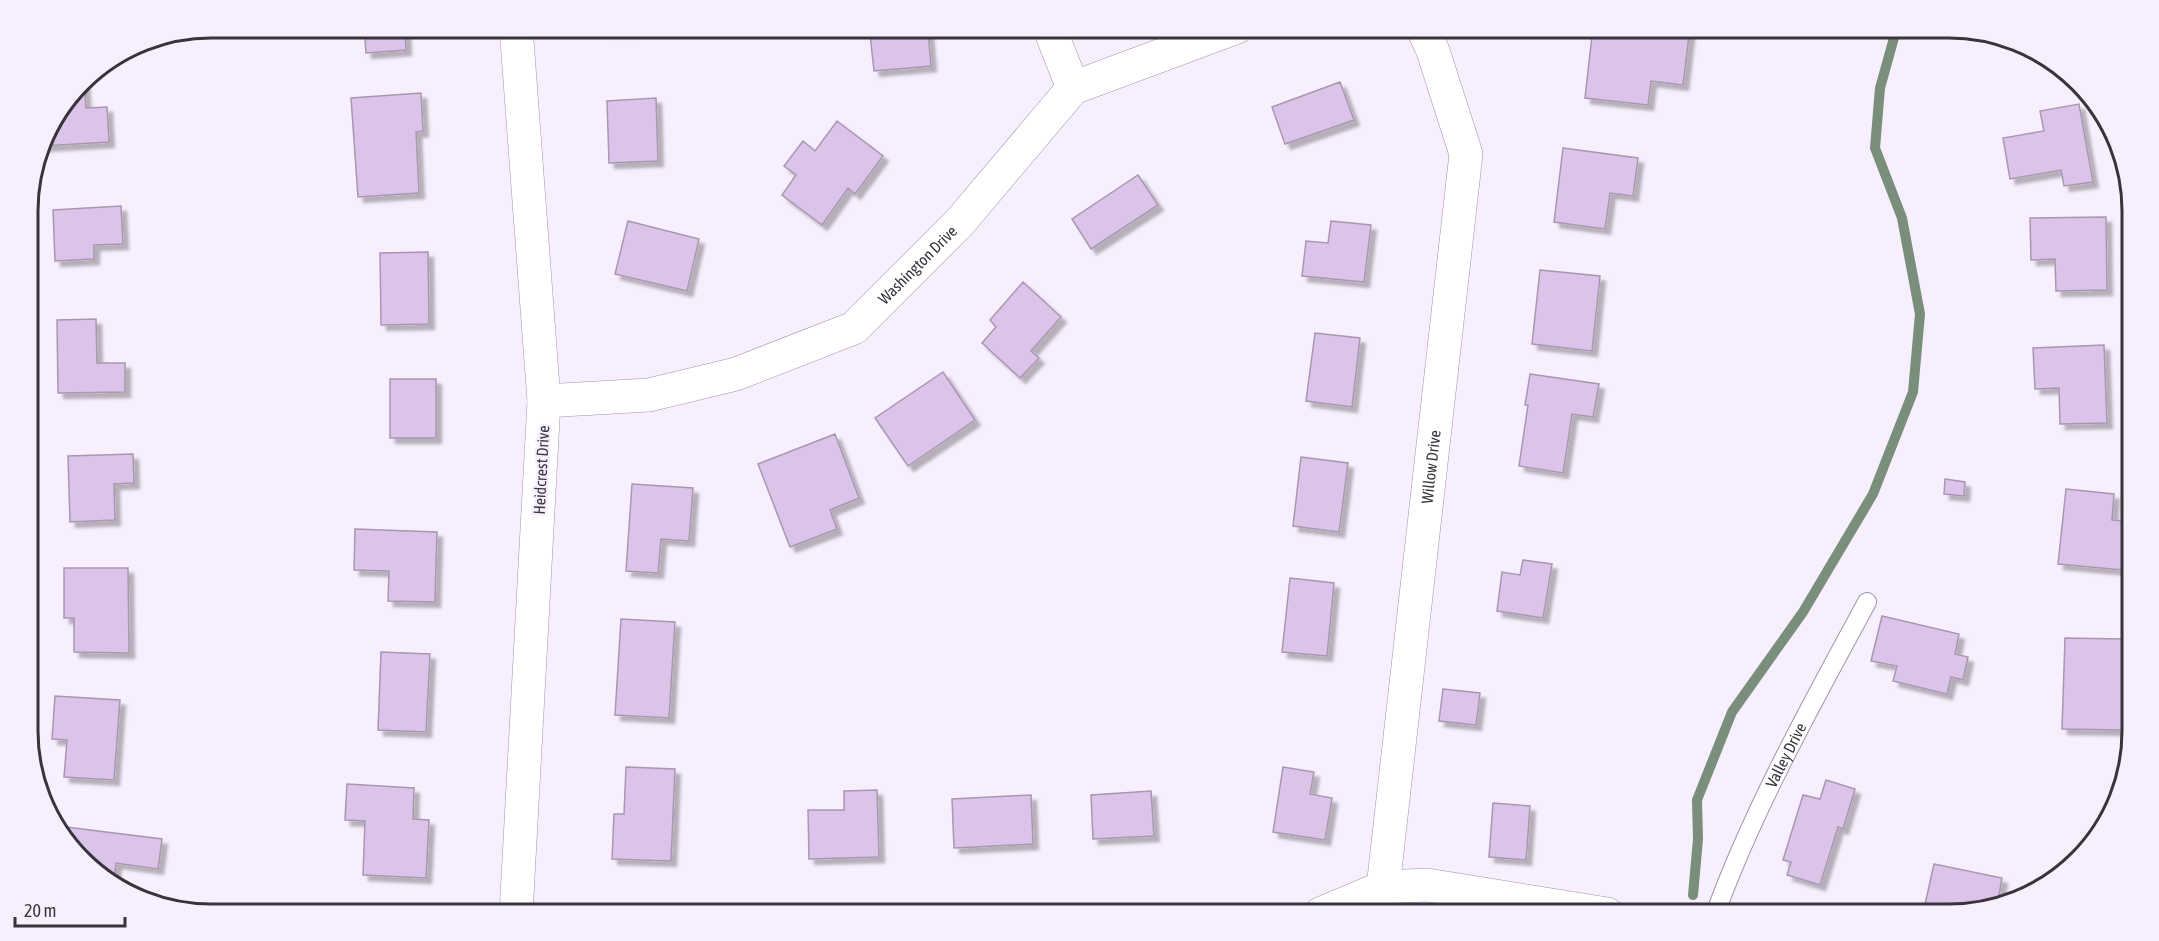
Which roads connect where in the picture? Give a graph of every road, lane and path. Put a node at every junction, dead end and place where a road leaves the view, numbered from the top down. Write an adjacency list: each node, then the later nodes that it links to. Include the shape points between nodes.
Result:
1 (517, 38): 6 (street, Heidcrest Drive)
2 (1053, 38): 5 (street)
3 (1207, 38): 5 (street, Washington Drive)
4 (1427, 38): 8 (street, Willow Drive, via 1466,154)
5 (1073, 88): 6 (street, Washington Drive, via 960,222 854,327 736,374 650,395)
6 (544, 401): 11 (street, Heidcrest Drive)
7 (1867, 602): 10 (lane, Valley Drive, via 1773,779)
8 (1382, 901): 9 (street, via 1427,885)
9 (1540, 903)
10 (1719, 903)
11 (517, 904)

